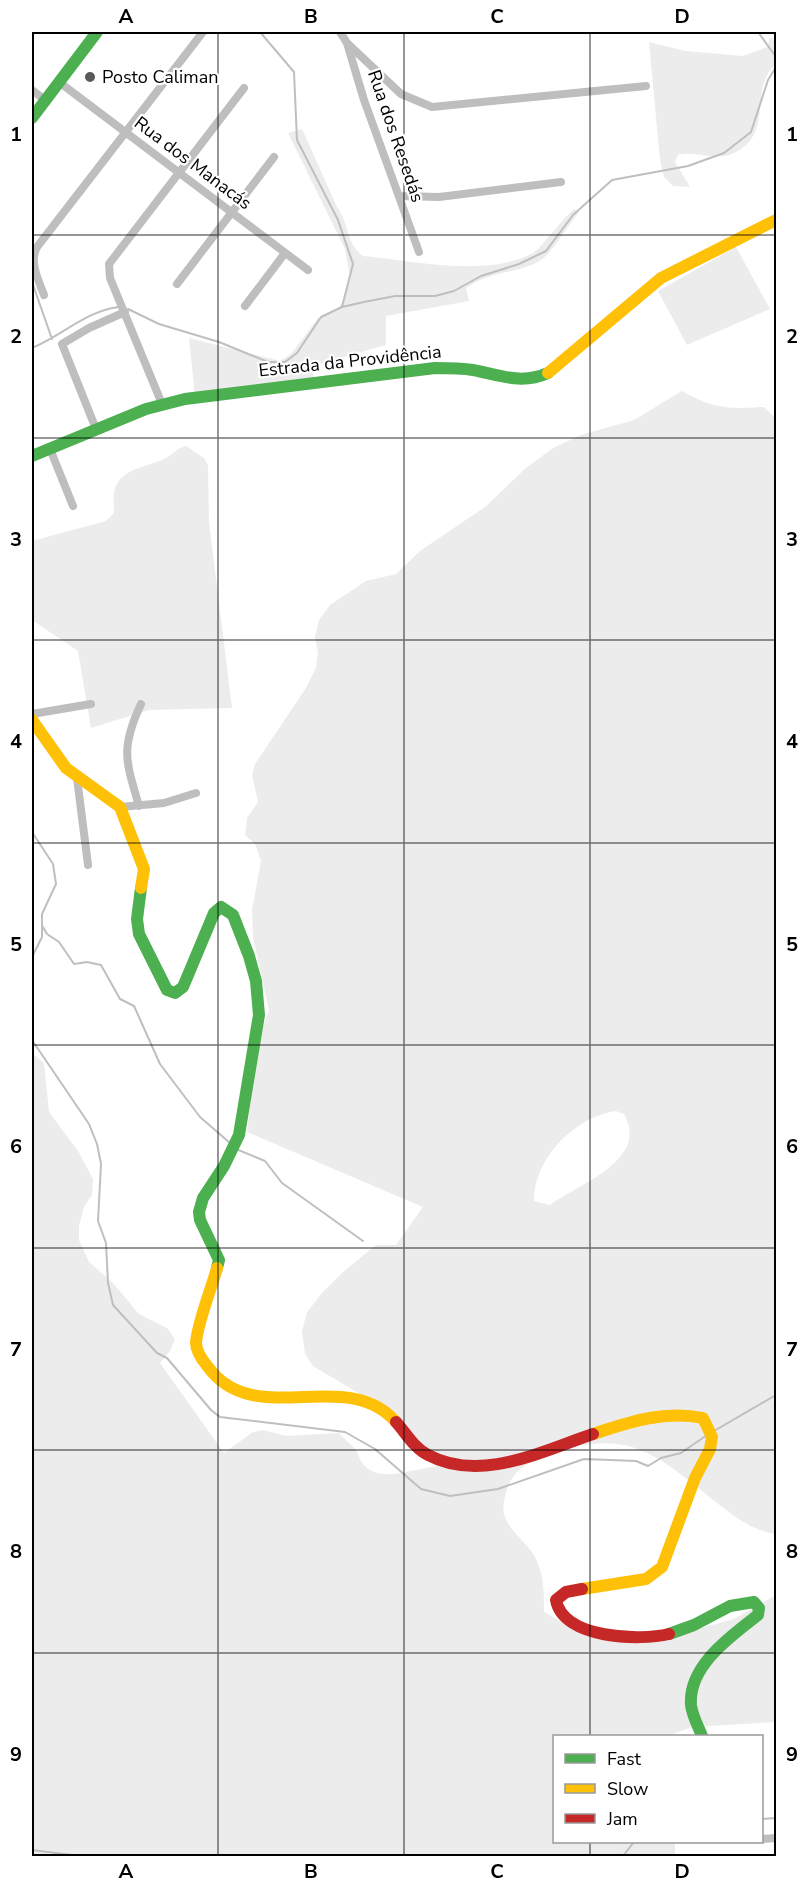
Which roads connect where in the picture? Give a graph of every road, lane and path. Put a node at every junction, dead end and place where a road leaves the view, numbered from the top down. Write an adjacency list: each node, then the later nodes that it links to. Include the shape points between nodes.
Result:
1 (97, 32): 5 (street)
2 (203, 32): 11 (street)
3 (340, 32): 4 (street, Rua dos Resedás)
4 (347, 43): 6 (street, via 401,94 432,107); 15 (street, Rua dos Resedás)
5 (58, 82): 9 (street); 11 (street, Rua dos Manacás)
6 (646, 86)
7 (244, 88): 13 (street)
8 (32, 90): 9 (street)
9 (45, 100): 10 (street)
10 (32, 118)
11 (125, 132): 13 (street, Rua dos Manacás); 22 (street, via 34,252)
12 (274, 158): 16 (street)
13 (178, 172): 16 (street, Rua dos Manacás); 24 (street, via 109,264 108,272)
14 (561, 182): 15 (street, via 439,197)
15 (400, 196): 18 (street, Rua dos Resedás)
16 (231, 212): 19 (street, Rua dos Manacás); 21 (street)
17 (777, 220): 25 (street, Estrada da Providência, via 661,278 550,372 535,379 516,381 464,369 435,368 213,394)
18 (419, 252)
19 (285, 253): 20 (street, Rua dos Manacás); 23 (street)
20 (308, 270)
21 (177, 284)
22 (44, 295)
23 (245, 306)
24 (124, 308): 25 (street); 26 (street, via 66,340 61,347)
25 (162, 404): 26 (street, Estrada da Providência)
26 (96, 429): 27 (street, Estrada da Providência)
27 (50, 448): 28 (street, Estrada da Providência); 29 (street)
28 (32, 456)
29 (73, 506)
30 (91, 704): 32 (street)
31 (141, 704): 36 (street, via 126,744)
32 (32, 714)
33 (32, 720): 34 (street, via 56,757)
34 (77, 778): 37 (street); 38 (street)
35 (196, 793): 36 (street)
36 (139, 806): 37 (street)
37 (120, 807): 39 (street, via 143,864 137,926 167,990 175,993 183,987 213,913 221,907 233,915 256,981 259,1015 239,1135 203,1198 200,1212 219,1260 196,1344 198,1353 221,1382 242,1392 264,1397 355,1398 371,1402 388,1413 421,1451 454,1463 515,1461 634,1422 691,1415 704,1418 712,1437 710,1449 695,1478 662,1568 646,1579 566,1592 556,1600 561,1613 583,1627 608,1637 629,1639 659,1637 741,1602 754,1602 759,1608 758,1615 716,1647 697,1679 691,1708)
38 (88, 866)
39 (701, 1735)

